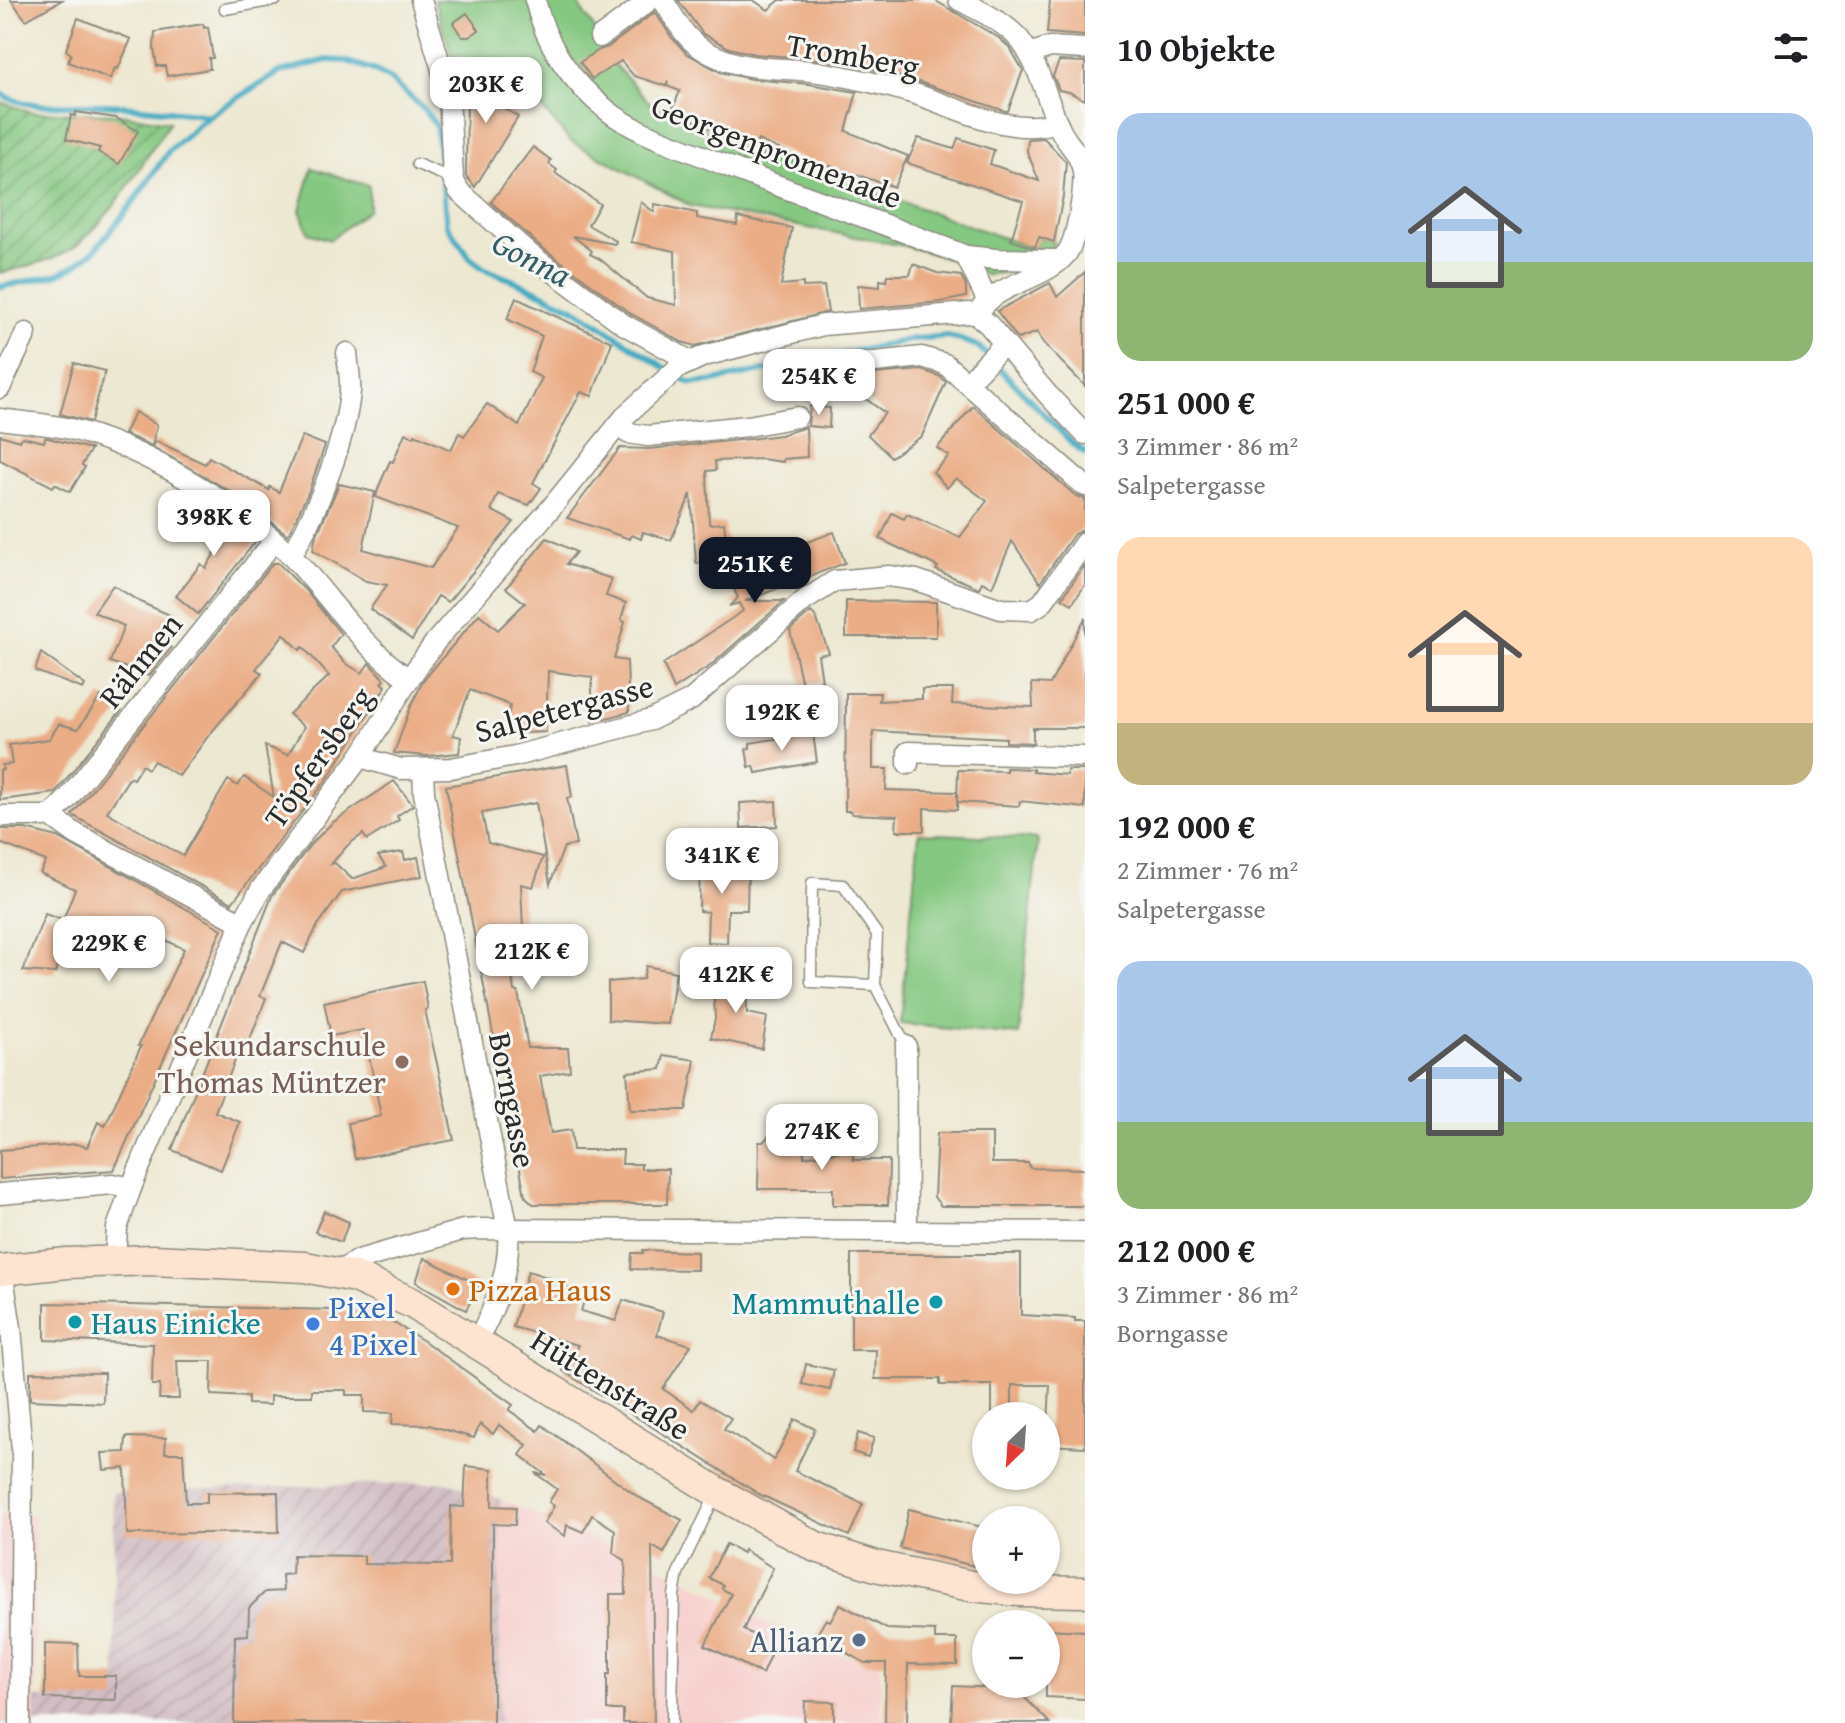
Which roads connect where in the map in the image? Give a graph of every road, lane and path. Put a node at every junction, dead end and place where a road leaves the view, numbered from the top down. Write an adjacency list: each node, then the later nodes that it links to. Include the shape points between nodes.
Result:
1 (276, 0): 8 (lane)
2 (421, 0): 16 (street, via 449,93)
3 (535, 0): 18 (street, Georgenpromenade, via 562,65 608,111 633,127)
4 (650, 0): 10 (street)
5 (663, 0): 13 (street, Tromberg, via 684,35 728,62 884,85 1012,125)
6 (959, 0): 9 (street)
7 (1003, 0): 9 (street)
8 (225, 9)
9 (995, 20): 12 (street)
10 (600, 37)
11 (1085, 49): 12 (street, via 1050,47)
12 (1029, 54): 13 (street)
13 (1057, 122): 14 (street, via 1062,133)
14 (1082, 148): 17 (street)
15 (417, 164): 16 (lane)
16 (450, 179): 25 (street, via 555,273)
17 (1079, 238): 19 (street)
18 (966, 256): 19 (street, Georgenpromenade); 20 (street)
19 (1060, 260): 20 (street)
20 (982, 307): 22 (street); 25 (street, via 823,325)
21 (26, 333): 27 (street)
22 (1000, 349): 26 (street); 31 (street)
23 (347, 353): 35 (street, via 351,388 343,427)
24 (866, 363): 26 (street, via 922,357)
25 (684, 364): 30 (street, Töpfersberg)
26 (973, 377): 32 (street)
27 (0, 388)
28 (797, 417): 30 (street, via 648,436)
29 (0, 419): 33 (street, via 68,428 111,443 182,477)
30 (617, 426): 36 (street, Töpfersberg)
31 (1085, 434)
32 (1085, 486)
33 (274, 541): 35 (street); 42 (street, Rähmen)
34 (1085, 542): 40 (street, Salpetergasse, via 1042,603 1031,610 1001,609 889,576 835,581 675,709 515,756)
35 (291, 556): 36 (street, via 371,646)
36 (409, 679): 37 (street, Töpfersberg)
37 (360, 757): 40 (street, Salpetergasse); 43 (street, Töpfersberg, via 273,871)
38 (1085, 757): 39 (street, via 908,752)
39 (908, 764)
40 (423, 770): 48 (street, Borngasse)
41 (0, 816): 42 (street)
42 (51, 816): 43 (street)
43 (242, 923): 46 (street, Töpfersberg)
44 (875, 985): 44 (lane, via 811,982 812,883 843,885 877,934); 45 (lane)
45 (906, 1046): 49 (street)
46 (131, 1188): 47 (street, via 113,1184); 51 (street, Töpfersberg, via 117,1228)
47 (0, 1194)
48 (508, 1230): 49 (street); 53 (street, via 463,1230 358,1260); 54 (street, Borngasse, via 508,1255)
49 (907, 1232): 50 (street)
50 (1085, 1232)
51 (115, 1260): 52 (street, Hüttenstraße); 53 (street, Hüttenstraße)
52 (1, 1270): 57 (street, via 22,1450)
53 (338, 1272): 54 (street, Hüttenstraße, via 396,1295)
54 (476, 1342): 55 (street, Hüttenstraße)
55 (717, 1492): 56 (street, Hüttenstraße, via 807,1542 853,1560 971,1586); 58 (lane, via 678,1573)
56 (1085, 1592)
57 (20, 1723)
58 (672, 1723)

